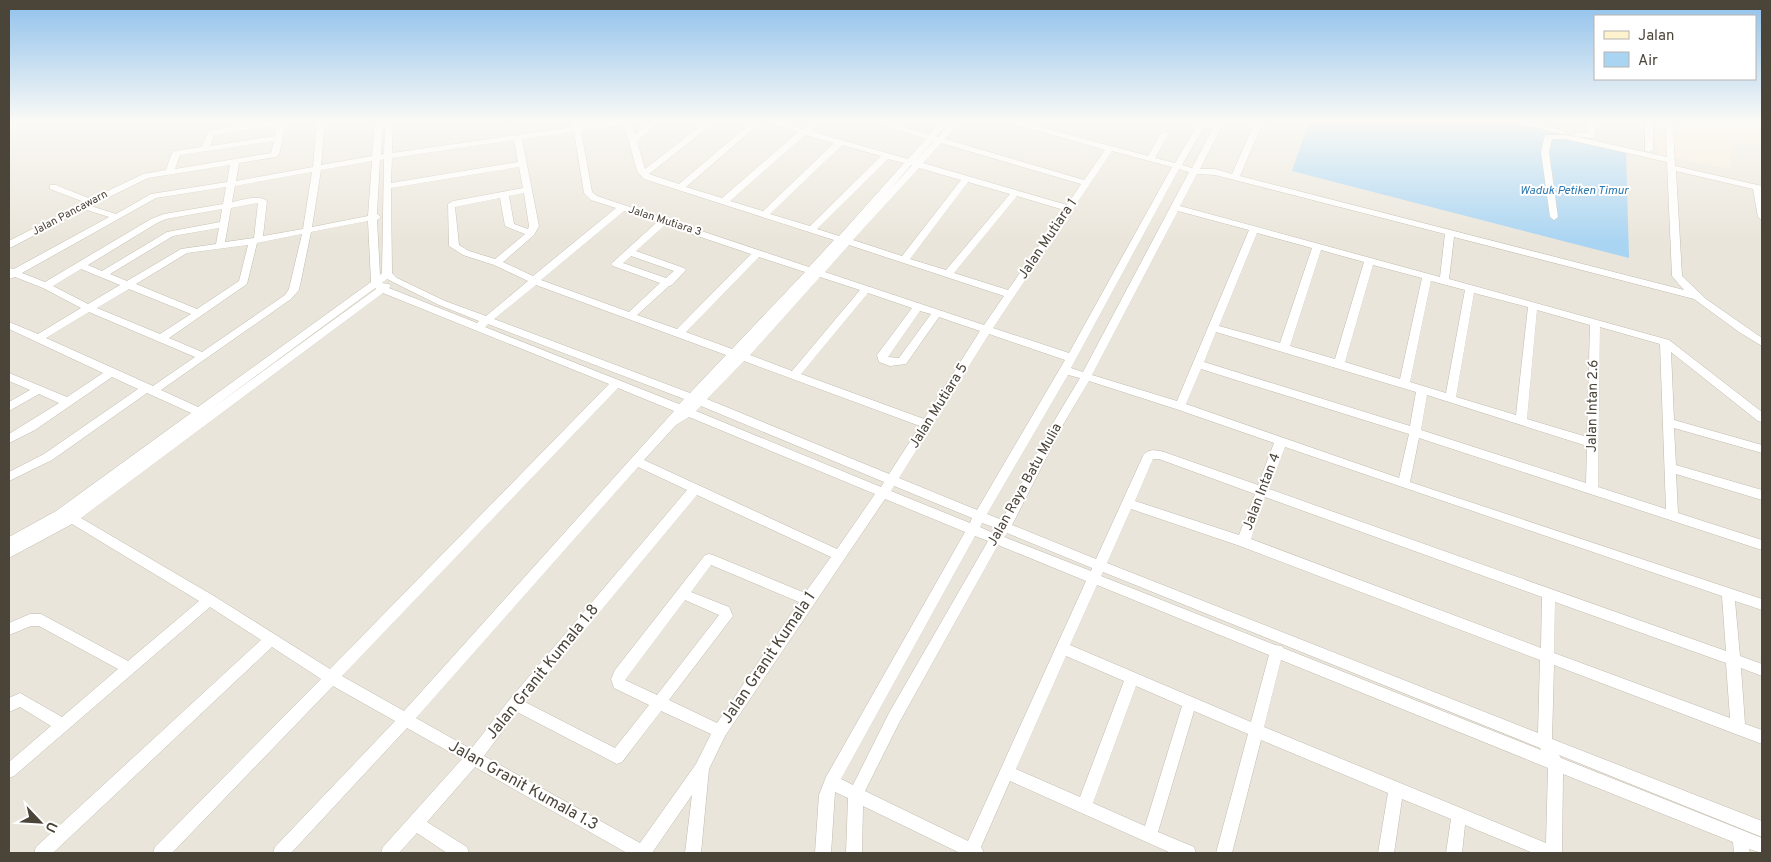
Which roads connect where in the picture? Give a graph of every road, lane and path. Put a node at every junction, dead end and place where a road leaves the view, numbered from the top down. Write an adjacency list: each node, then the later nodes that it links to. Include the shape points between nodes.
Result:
1 (173, 162): 28 (street)
2 (233, 162): 28 (street, Jalan Pancawarn)
3 (235, 162): 33 (street)
4 (318, 162): 27 (street)
5 (354, 162): 27 (street)
6 (376, 162): 52 (street)
7 (387, 162): 34 (street)
8 (583, 162): 44 (street, Jalan Mutiara 3, via 590,195)
9 (640, 162): 29 (street)
10 (659, 162): 29 (street)
11 (710, 162): 36 (street)
12 (768, 162): 41 (street)
13 (819, 162): 47 (street)
14 (880, 162): 55 (street)
15 (907, 162): 24 (street)
16 (1018, 162): 32 (street)
17 (1100, 162): 32 (street, Jalan Mutiara 1)
18 (1199, 162): 26 (street, Jalan Raya Batu Mulia)
19 (1241, 162): 30 (street)
20 (1546, 162): 50 (street)
21 (1665, 162): 25 (street)
22 (1181, 163): 26 (street); 106 (street, via 1156,202)
23 (522, 164): 34 (street); 38 (street)
24 (913, 164): 31 (street); 60 (street)
25 (1672, 164): 37 (street); 86 (street, via 1676,272 1678,279)
26 (1197, 167): 30 (street); 45 (street, Jalan Raya Batu Mulia)
27 (318, 169): 33 (street); 57 (street)
28 (170, 171): 42 (street, Jalan Pancawarn, via 139,178)
29 (644, 174): 36 (street)
30 (1234, 177): 59 (street)
31 (966, 179): 40 (street); 68 (street)
32 (1086, 183): 46 (street, Jalan Mutiara 1)
33 (232, 184): 43 (street); 48 (street, via 154,196)
34 (387, 186): 49 (street)
35 (53, 187): 42 (street)
36 (680, 188): 41 (street)
37 (1760, 188): 51 (street)
38 (527, 190): 39 (street); 58 (street, via 534,221)
39 (504, 194): 58 (street, via 510,226); 69 (street, via 451,206 454,246)
40 (1014, 194): 46 (street); 74 (street)
41 (724, 201): 47 (street)
42 (87, 204): 48 (street); 62 (street, Jalan Pancawarn)
43 (228, 204): 54 (street); 61 (street, via 263,201); 70 (street, via 159,218)
44 (622, 207): 53 (street, Jalan Mutiara 3); 77 (street)
45 (1175, 207): 56 (street); 113 (street, Jalan Raya Batu Mulia)
46 (1068, 208): 85 (street, Jalan Mutiara 1)
47 (764, 215): 55 (street)
48 (114, 216): 72 (street)
49 (387, 216): 52 (street); 76 (street)
50 (1554, 217)
51 (1762, 217)
52 (372, 218): 57 (street); 82 (street)
53 (664, 221): 65 (street); 66 (street, Jalan Mutiara 3)
54 (224, 224): 63 (street); 73 (street, via 170,234)
55 (811, 230): 60 (street)
56 (1254, 230): 64 (street); 96 (street)
57 (308, 231): 61 (street); 105 (street, via 291,294)
58 (531, 233): 69 (street)
59 (1450, 234): 78 (street); 86 (street)
60 (844, 240): 68 (street); 71 (street)
61 (255, 241): 63 (street); 90 (street, via 244,282)
62 (9, 245)
63 (220, 246): 80 (street, via 184,250)
64 (1318, 247): 67 (street); 103 (street)
65 (628, 252): 79 (street, via 616,264); 79 (street, via 681,270)
66 (758, 252): 71 (street, Jalan Mutiara 3); 98 (street)
67 (1368, 260): 75 (street); 108 (street)
68 (903, 261): 74 (street)
69 (497, 264): 77 (street)
70 (79, 265): 73 (street); 81 (street)
71 (815, 272): 84 (street, Jalan Mutiara 3); 104 (street)
72 (10, 273): 81 (street)
73 (102, 274): 80 (street)
74 (948, 274): 85 (street)
75 (1427, 276): 78 (street); 115 (street)
76 (391, 277): 82 (street); 94 (street)
77 (535, 280): 92 (street); 94 (street)
78 (1444, 281): 83 (street)
79 (669, 283): 92 (street)
80 (126, 285): 89 (street); 90 (street)
81 (46, 286): 89 (street)
82 (379, 286): 94 (street); 125 (street)
83 (1470, 288): 87 (street); 119 (street)
84 (866, 289): 88 (street, Jalan Mutiara 3); 111 (street)
85 (1010, 294): 97 (street, Jalan Mutiara 1)
86 (1698, 297): 102 (street)
87 (1533, 305): 93 (street); 127 (street)
88 (918, 307): 91 (street, Jalan Mutiara 3); 91 (street, via 882,355 883,359 902,362)
89 (88, 308): 99 (street); 100 (street)
90 (198, 313): 100 (street)
91 (937, 313): 97 (street, Jalan Mutiara 3)
92 (631, 315): 98 (street)
93 (1595, 322): 101 (street); 133 (street, Jalan Intan 2.6)
94 (483, 323): 114 (street); 120 (street)
95 (9, 324): 99 (street)
96 (1212, 327): 103 (street); 107 (street)
97 (986, 330): 106 (street, Jalan Mutiara 3); 129 (street, Jalan Mutiara 5)
98 (679, 333): 104 (street)
99 (39, 338): 110 (street)
100 (162, 338): 105 (street)
101 (1665, 342): 126 (street); 128 (street)
102 (1762, 343)
103 (1284, 348): 108 (street)
104 (739, 354): 111 (street); 120 (street)
105 (203, 356): 117 (street)
106 (1072, 358): 109 (street)
107 (1197, 364): 122 (street); 130 (street)
108 (1339, 364): 115 (street)
109 (1065, 370): 113 (street); 146 (street)
110 (113, 371): 117 (street); 121 (street)
111 (794, 376): 129 (street)
112 (9, 377): 116 (street)
113 (1086, 377): 122 (street); 148 (street, Jalan Raya Batu Mulia)
114 (618, 384): 124 (street); 173 (street)
115 (1404, 385): 118 (street)
116 (39, 388): 121 (street); 123 (street)
117 (151, 389): 125 (street); 137 (street, via 48,456)
118 (1422, 390): 119 (street); 130 (street)
119 (1450, 398): 127 (street)
120 (695, 399): 124 (street); 139 (street)
121 (66, 402): 131 (street)
122 (1180, 406): 132 (street)
123 (9, 408)
124 (684, 410): 135 (street); 139 (street)
125 (204, 414): 145 (street)
126 (1761, 417)
127 (1521, 422): 133 (street)
128 (1669, 423): 134 (street); 136 (street)
129 (928, 424): 139 (street, Jalan Mutiara 5)
130 (1415, 432): 138 (street); 141 (street)
131 (9, 439)
132 (1281, 441): 138 (street); 142 (street, Jalan Intan 4)
133 (1592, 443): 141 (street, Jalan Intan 2.6)
134 (1762, 449)
135 (635, 461): 140 (street); 178 (street)
136 (1671, 468): 143 (street); 147 (street)
137 (9, 477)
138 (1404, 484): 158 (street)
139 (887, 487): 146 (street); 149 (street); 155 (street, Jalan Granit Kumala 1)
140 (695, 488): 155 (street); 176 (street, Jalan Granit Kumala 1.8)
141 (1592, 491): 147 (street)
142 (1263, 492): 144 (street, via 1153,454 1149,456); 151 (street, Jalan Intan 4); 160 (street)
143 (1762, 494)
144 (1128, 503): 151 (street); 156 (street)
145 (66, 516): 152 (street); 154 (street); 161 (street, Jalan Granit Kumala 1.3)
146 (980, 516): 148 (street); 149 (street)
147 (1672, 516): 153 (street)
148 (1006, 525): 150 (street, Jalan Raya Batu Mulia); 156 (street)
149 (973, 530): 150 (street); 190 (street)
150 (996, 538): 157 (street); 192 (street, Jalan Raya Batu Mulia, via 894,718)
151 (1244, 542): 168 (street)
152 (9, 543)
153 (1762, 545)
154 (9, 553)
155 (840, 556): 162 (street, Jalan Granit Kumala 1)
156 (1101, 564): 157 (street); 184 (street)
157 (1094, 578): 166 (street); 167 (street)
158 (1728, 592): 163 (street); 169 (street)
159 (682, 593): 162 (street, via 709,559); 174 (street, via 618,679 619,684); 174 (street, via 724,611 726,616)
160 (1549, 593): 168 (street); 169 (street)
161 (208, 600): 165 (street, Jalan Granit Kumala 1.3); 170 (street)
162 (808, 600): 181 (street, Jalan Granit Kumala 1)
163 (1762, 604)
164 (9, 629): 170 (street, via 30,620 41,620)
165 (271, 639): 173 (street, Jalan Granit Kumala 1.3); 201 (street)
166 (1064, 649): 172 (street); 189 (street)
167 (1277, 650): 182 (street); 186 (street)
168 (1547, 657): 180 (street); 184 (street)
169 (1734, 660): 171 (street); 180 (street)
170 (129, 668): 179 (street)
171 (1762, 670)
172 (1132, 677): 175 (street); 193 (street)
173 (332, 678): 178 (street, Jalan Granit Kumala 1.3); 202 (street)
174 (660, 702): 176 (street, via 615,757); 181 (street)
175 (1190, 702): 182 (street); 197 (street)
176 (515, 704): 185 (street, Jalan Granit Kumala 1.8)
177 (9, 706): 179 (street, via 20,699)
178 (405, 720): 185 (street, Jalan Granit Kumala 1.3); 203 (street)
179 (62, 725): 188 (street)
180 (1738, 728): 183 (street)
181 (720, 731): 187 (street, Jalan Granit Kumala 1)
182 (1256, 731): 191 (street); 211 (street)
183 (1762, 737)
184 (1545, 743): 186 (street); 196 (street)
185 (473, 758): 195 (street, Jalan Granit Kumala 1.8); 206 (street, Jalan Granit Kumala 1.3)
186 (1556, 764): 198 (street); 214 (street)
187 (702, 768): 206 (street); 207 (street, Jalan Granit Kumala 1)
188 (9, 771)
189 (1006, 772): 193 (street); 200 (street)
190 (831, 782): 192 (street); 208 (street, via 827,795)
191 (1396, 789): 194 (street); 212 (street)
192 (856, 794): 200 (street); 209 (street, Jalan Raya Batu Mulia)
193 (1084, 807): 197 (street)
194 (1459, 816): 213 (street); 214 (street)
195 (415, 823): 204 (street, Jalan Granit Kumala 1.8); 205 (street)
196 (1762, 829)
197 (1149, 837): 210 (street)
198 (1740, 837): 199 (street); 215 (street)
199 (1762, 846)
200 (974, 852)
201 (42, 853)
202 (161, 853)
203 (281, 853)
204 (389, 853)
205 (461, 853)
206 (642, 853)
207 (693, 853)
208 (823, 853)
209 (854, 853)
210 (1188, 853)
211 (1224, 853)
212 (1386, 853)
213 (1454, 853)
214 (1552, 853)
215 (1742, 853)

